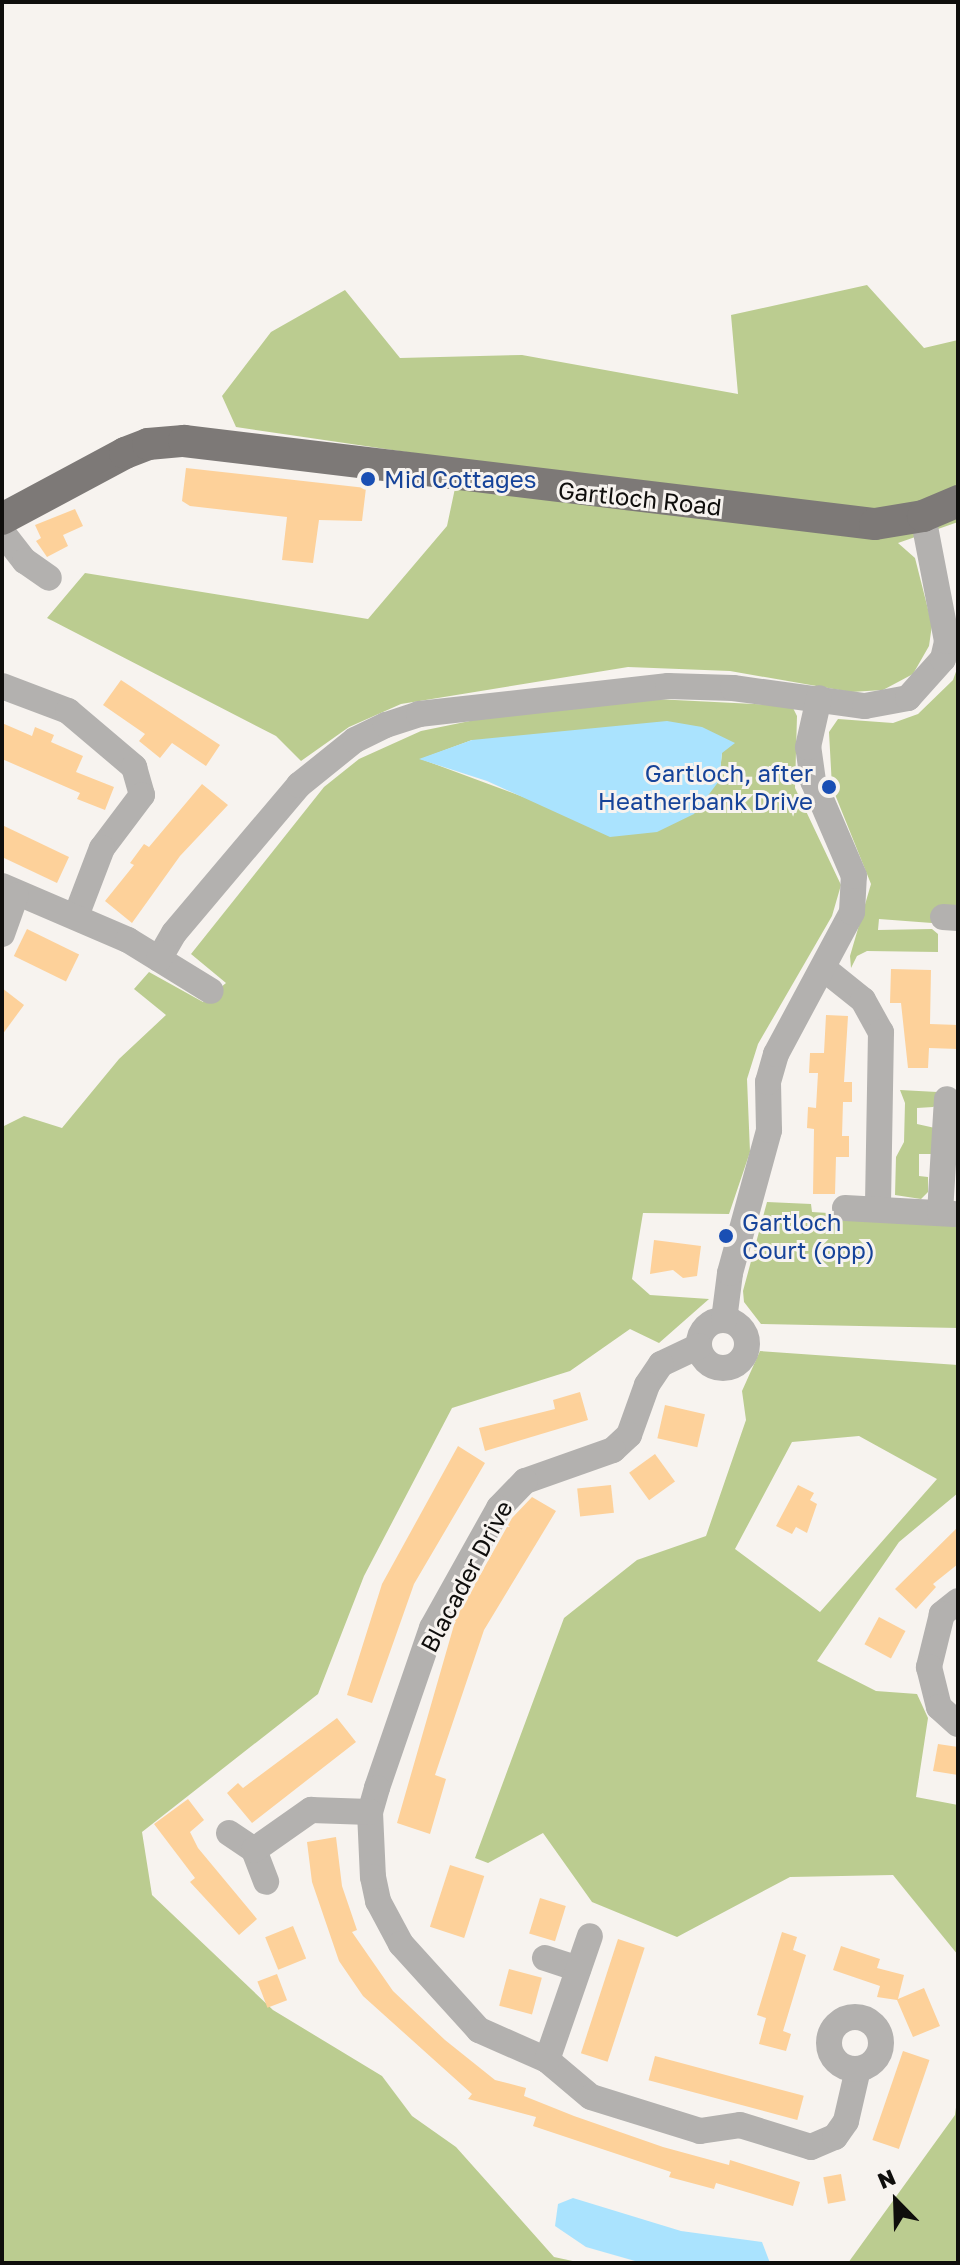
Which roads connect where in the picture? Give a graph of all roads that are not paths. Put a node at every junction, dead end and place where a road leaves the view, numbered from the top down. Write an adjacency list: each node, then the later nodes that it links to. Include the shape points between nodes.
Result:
1 (958, 501): 2 (main road, Gartloch Road)
2 (923, 516): 3 (main road, Gartloch Road, via 875,524 184,441 148,444 125,453); 7 (street, via 946,619 943,659 908,698 887,706)
3 (2, 519)
4 (2, 532): 5 (street, via 25,561)
5 (49, 578)
6 (2, 686): 9 (street, via 68,711 134,767 142,795 102,848)
7 (819, 698): 11 (street, via 668,686 419,714 386,725 355,740 299,785 174,933); 12 (street, via 808,747 813,781 854,876 852,912)
8 (9, 891): 9 (street); 10 (street)
9 (76, 916): 11 (street)
10 (2, 934)
11 (159, 959): 13 (street)
12 (823, 968): 16 (street, via 863,1000 881,1032); 18 (street, via 776,1054 768,1082 769,1130 730,1273)
13 (211, 991)
14 (938, 1110): 17 (street)
15 (845, 1208): 16 (street)
16 (878, 1209): 17 (street)
17 (949, 1214)
18 (724, 1320): 19 (street, via 705,1327); 19 (street, via 746,1334 742,1360 716,1368)
19 (699, 1346): 22 (street, Blacader Drive, via 661,1364 647,1385 629,1435 613,1450 534,1477 510,1492 432,1628)
20 (958, 1601): 21 (street, via 942,1614 929,1667 939,1707)
21 (958, 1724)
22 (370, 1812): 24 (street, via 311,1810); 29 (street, Blacader Drive, via 378,1901 401,1944 479,2030)
23 (229, 1833): 24 (street)
24 (254, 1850): 25 (street)
25 (266, 1882)
26 (590, 1936): 28 (street)
27 (545, 1958): 28 (street)
28 (578, 1969): 29 (street)
29 (547, 2060): 30 (street, Blacader Drive, via 591,2097 636,2113 700,2131 740,2125 811,2147 835,2137 846,2121)
30 (858, 2069)

